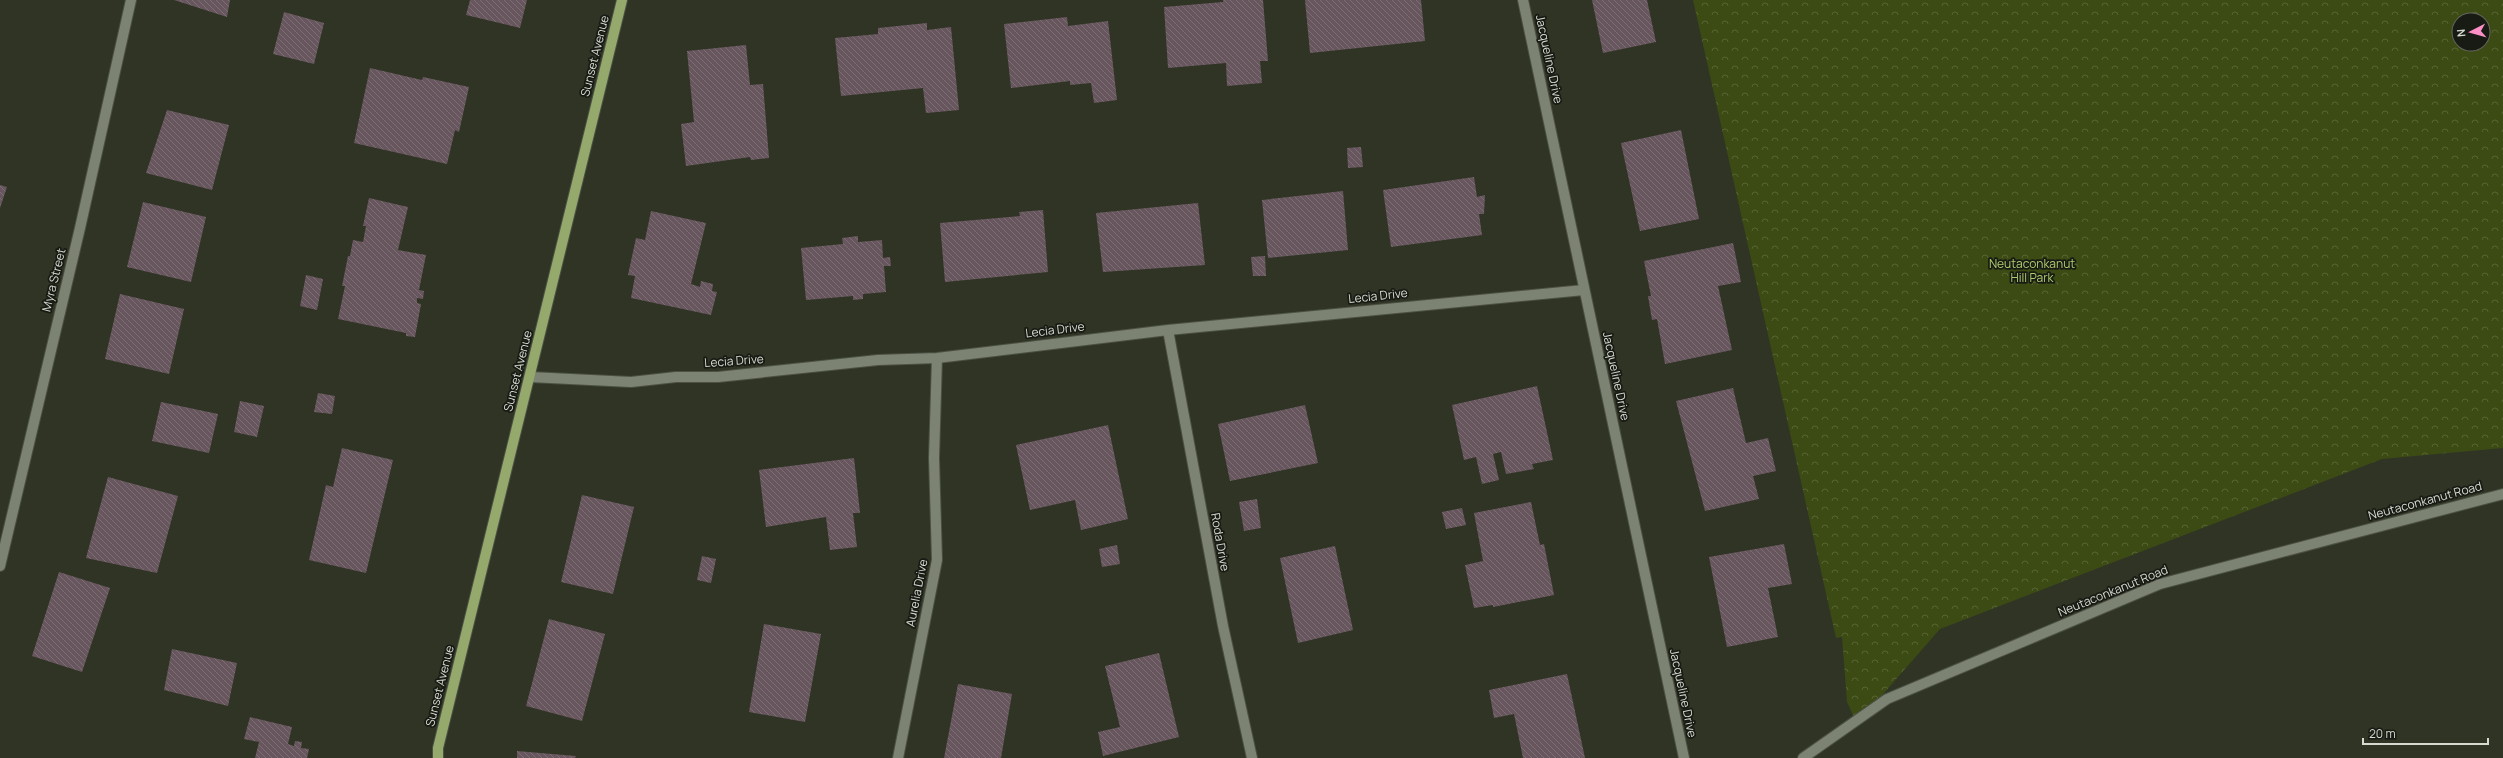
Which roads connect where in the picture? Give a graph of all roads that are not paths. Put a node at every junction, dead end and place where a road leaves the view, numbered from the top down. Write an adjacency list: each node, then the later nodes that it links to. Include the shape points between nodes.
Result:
1 (131, 0): 9 (street, Myra Street)
2 (622, 0): 7 (main road, Sunset Avenue)
3 (1524, 0): 4 (street, Jacqueline Drive)
4 (1584, 290): 5 (street, Lecia Drive); 13 (street, Jacqueline Drive)
5 (1168, 330): 6 (street, Lecia Drive); 12 (street, Roda Drive, via 1223,626)
6 (937, 358): 7 (street, Lecia Drive, via 878,360 718,377 676,377 631,382); 11 (street, Aurelia Drive, via 934,458 937,560)
7 (530, 377): 10 (main road, Sunset Avenue)
8 (2503, 494): 14 (street, Neutaconkanut Road, via 2160,584 1888,699)
9 (0, 566)
10 (437, 755)
11 (898, 758)
12 (1252, 758)
13 (1684, 758)
14 (1803, 758)

